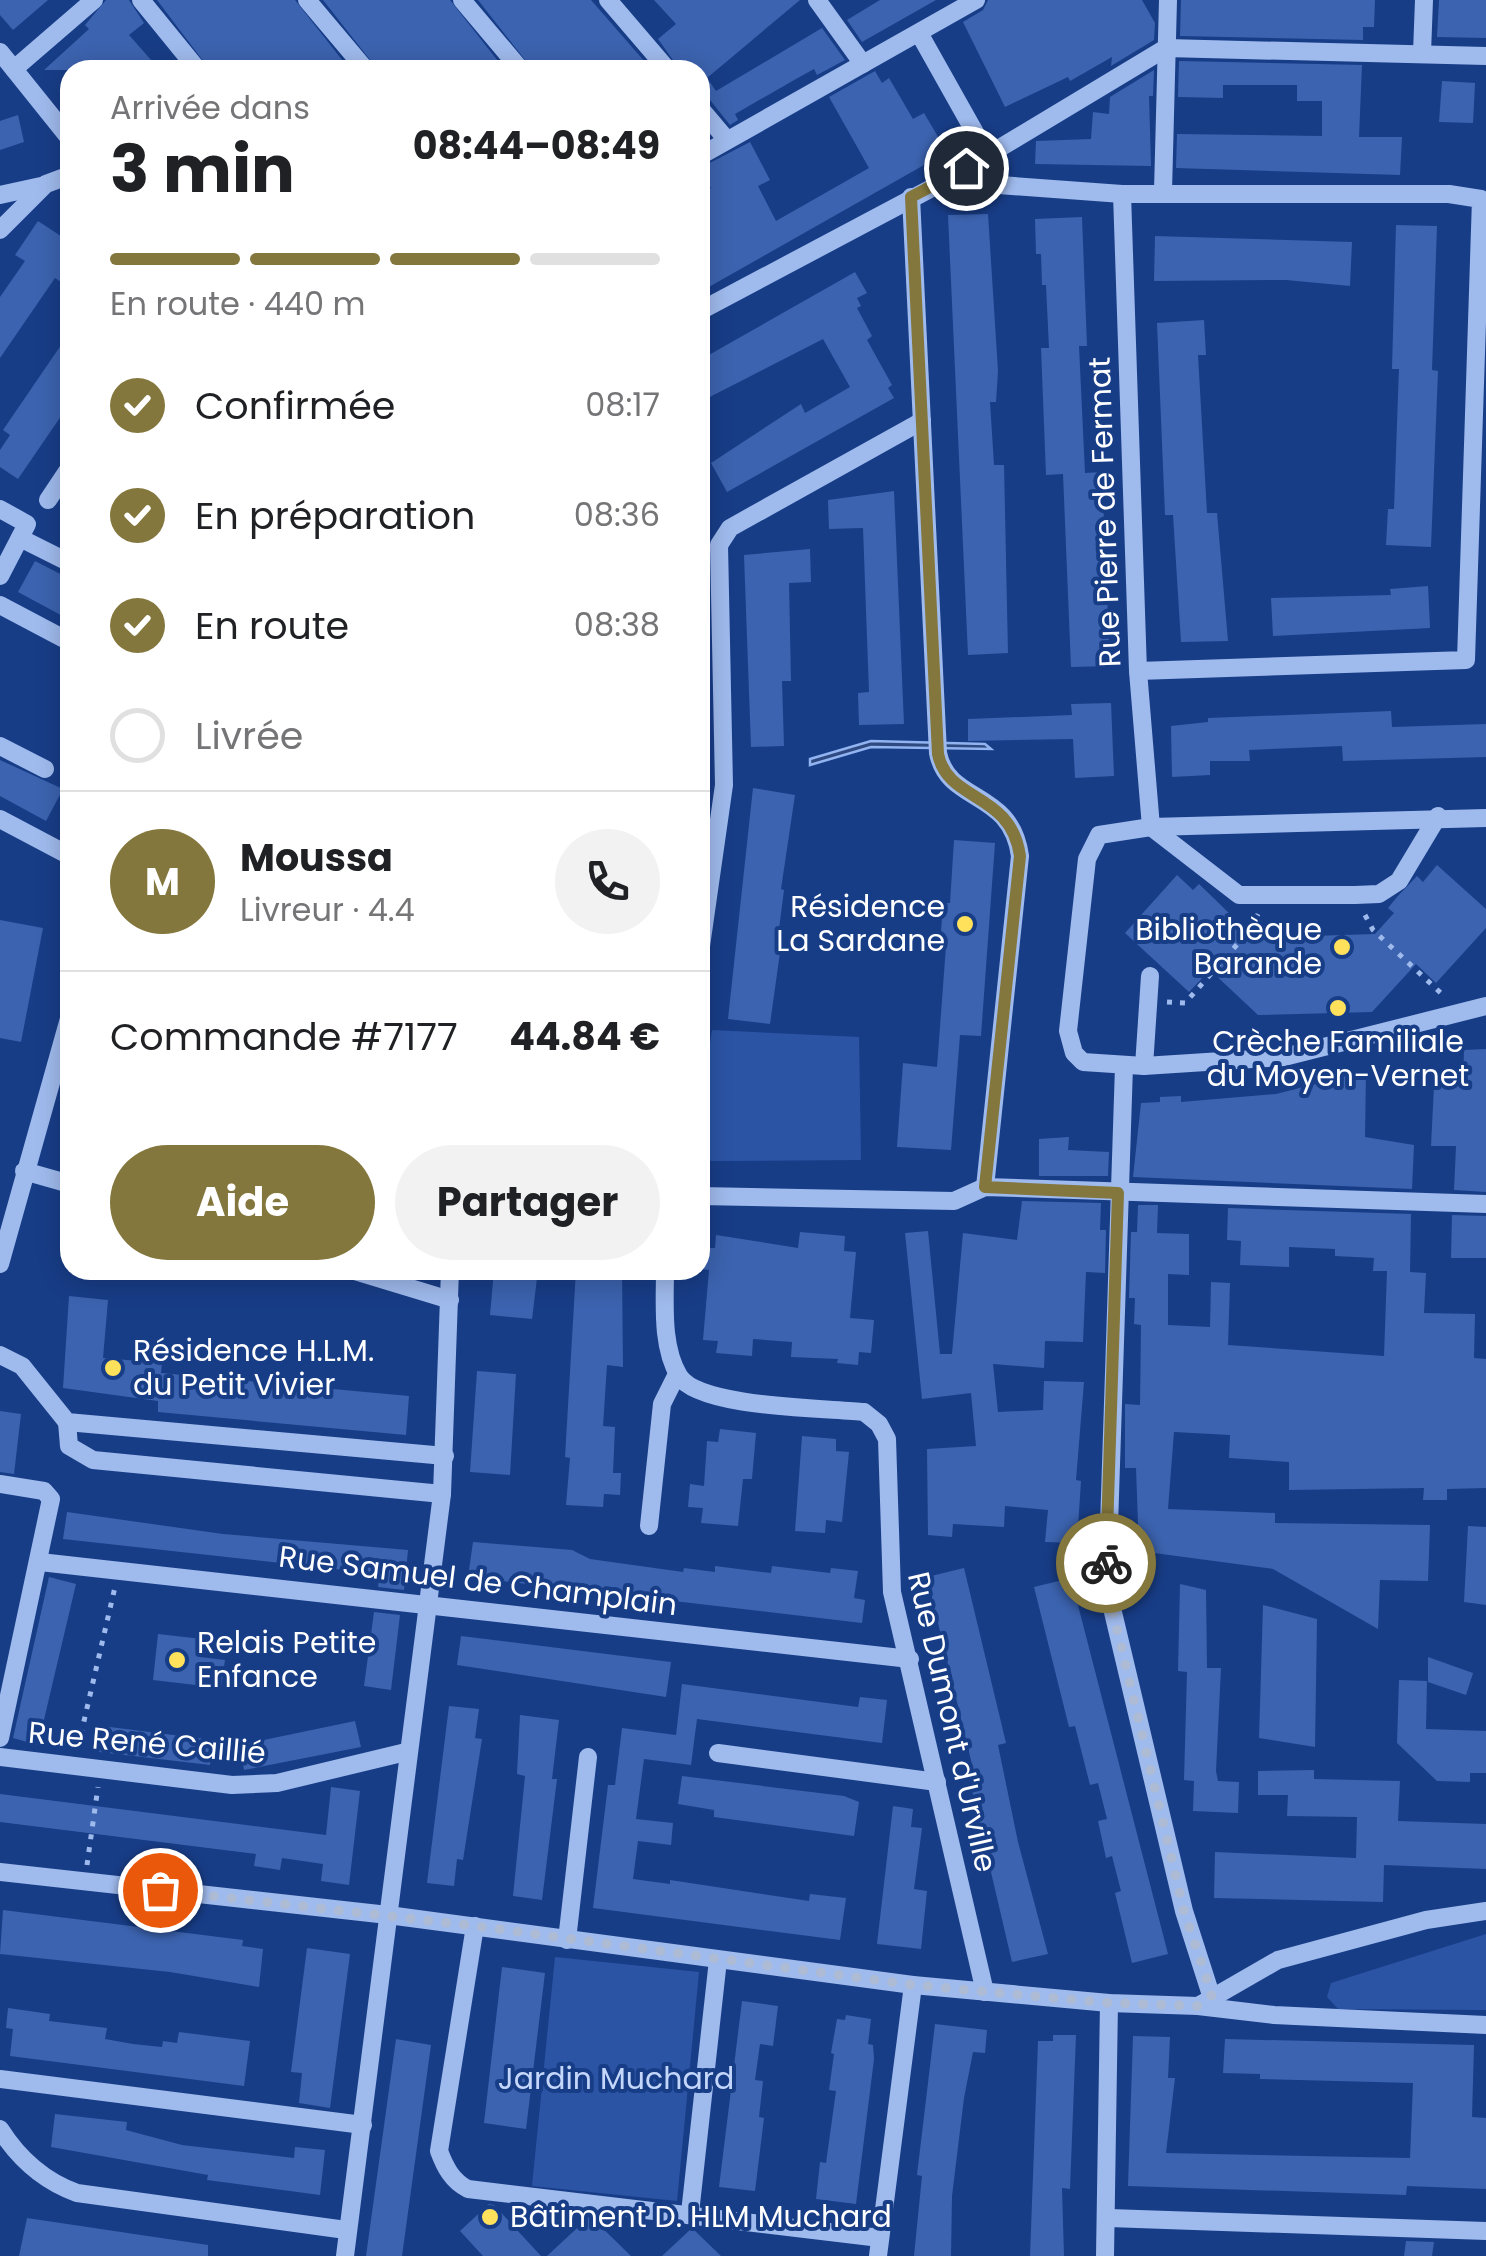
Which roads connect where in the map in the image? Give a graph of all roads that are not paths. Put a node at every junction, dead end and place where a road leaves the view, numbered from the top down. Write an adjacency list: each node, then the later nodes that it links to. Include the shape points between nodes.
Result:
1 (94, 0): 20 (street)
2 (141, 0): 15 (street)
3 (307, 0): 16 (street)
4 (462, 0): 17 (street)
5 (608, 0): 18 (street)
6 (818, 0): 19 (street)
7 (976, 0): 10 (street)
8 (1168, 0): 11 (street)
9 (1424, 0): 13 (street)
10 (920, 33): 19 (street); 25 (street)
11 (1166, 48): 13 (street); 25 (street); 29 (street)
12 (0, 52): 20 (street)
13 (1422, 53): 14 (street)
14 (1486, 56)
15 (190, 60)
16 (358, 60)
17 (513, 60)
18 (659, 60)
19 (864, 64): 23 (street)
20 (14, 69): 22 (street)
21 (710, 120): 23 (street)
22 (60, 126)
23 (727, 140): 24 (street)
24 (710, 150)
25 (987, 154): 27 (street)
26 (60, 181): 31 (street)
27 (945, 181): 30 (street); 32 (street)
28 (60, 183): 34 (street)
29 (1162, 191): 30 (street); 33 (street, via 1449,194)
30 (1122, 194): 45 (street, Rue Pierre de Fermat)
31 (0, 196)
32 (911, 197): 35 (street); 36 (street)
33 (1484, 200): 45 (street, via 1466,660)
34 (0, 230)
35 (710, 305)
36 (922, 421): 53 (street, via 730,528 719,545 724,785); 61 (street, via 940,767 1009,820 1020,856)
37 (60, 483): 38 (street)
38 (48, 500)
39 (0, 509): 40 (street, via 27,524)
40 (20, 538): 41 (street); 42 (street)
41 (60, 559)
42 (0, 576)
43 (0, 605): 44 (street)
44 (60, 637)
45 (1138, 671): 51 (street, Rue Pierre de Fermat)
46 (0, 746): 47 (street)
47 (44, 769)
48 (1438, 816): 49 (street); 51 (street); 51 (street, via 1399,881 1379,894 1355,895 1239,895)
49 (1486, 818)
50 (0, 819): 52 (street)
51 (1151, 827): 57 (street, via 1099,834 1087,859 1068,1031 1074,1053 1096,1065)
52 (60, 851)
53 (710, 883)
54 (1150, 976): 58 (street)
55 (1486, 1006): 58 (street, via 1284,1057)
56 (60, 1049): 59 (street)
57 (1124, 1066): 58 (street); 62 (street)
58 (1144, 1066)
59 (24, 1170): 60 (street); 65 (street)
60 (60, 1181)
61 (985, 1187): 62 (street); 63 (street, via 954,1201)
62 (1118, 1193): 64 (street); 94 (street, via 1107,1587)
63 (710, 1196)
64 (1486, 1204)
65 (0, 1264)
66 (383, 1280): 69 (street)
67 (450, 1280): 69 (street)
68 (666, 1280): 71 (street, via 665,1326)
69 (450, 1300): 73 (street)
70 (0, 1354): 72 (street, via 22,1366)
71 (677, 1374): 76 (street, via 662,1404); 79 (street, Rue Dumont d'Urville, via 710,1396 864,1412 879,1424 886,1439 890,1578)
72 (68, 1422): 73 (street); 75 (street, via 68,1446 93,1460)
73 (445, 1456): 75 (street)
74 (0, 1484): 77 (street, via 44,1491 51,1499)
75 (442, 1494): 78 (street)
76 (649, 1526)
77 (40, 1562): 78 (street, Rue Samuel de Champlain); 80 (street)
78 (430, 1603): 79 (street, Rue Samuel de Champlain); 81 (street)
79 (910, 1659): 85 (street, Rue Dumont d'Urville)
80 (0, 1738)
81 (406, 1752): 84 (street, Rue René Caillié, via 277,1783 232,1785); 88 (street)
82 (718, 1753): 85 (street)
83 (588, 1756): 90 (street)
84 (0, 1757)
85 (937, 1782): 93 (street, Rue Dumont d'Urville)
86 (0, 1872): 88 (street)
87 (1486, 1912): 94 (street, via 1426,1920 1278,1960)
88 (388, 1916): 89 (street); 98 (street)
89 (475, 1926): 90 (street); 100 (street, via 439,2151 445,2168 468,2189)
90 (567, 1940): 91 (street)
91 (718, 1960): 92 (street); 100 (street)
92 (913, 1985): 93 (street); 104 (street)
93 (985, 1992): 95 (street)
94 (1205, 2000): 95 (street); 96 (street, via 1274,2015)
95 (1109, 2003): 101 (street)
96 (1486, 2025)
97 (0, 2078): 98 (street)
98 (362, 2124): 102 (street)
99 (0, 2129): 102 (street, via 20,2157 77,2193)
100 (690, 2213): 104 (street)
101 (1109, 2218): 103 (street); 106 (street)
102 (346, 2230): 105 (street)
103 (1486, 2231)
104 (879, 2247)
105 (344, 2256)
106 (1105, 2256)

